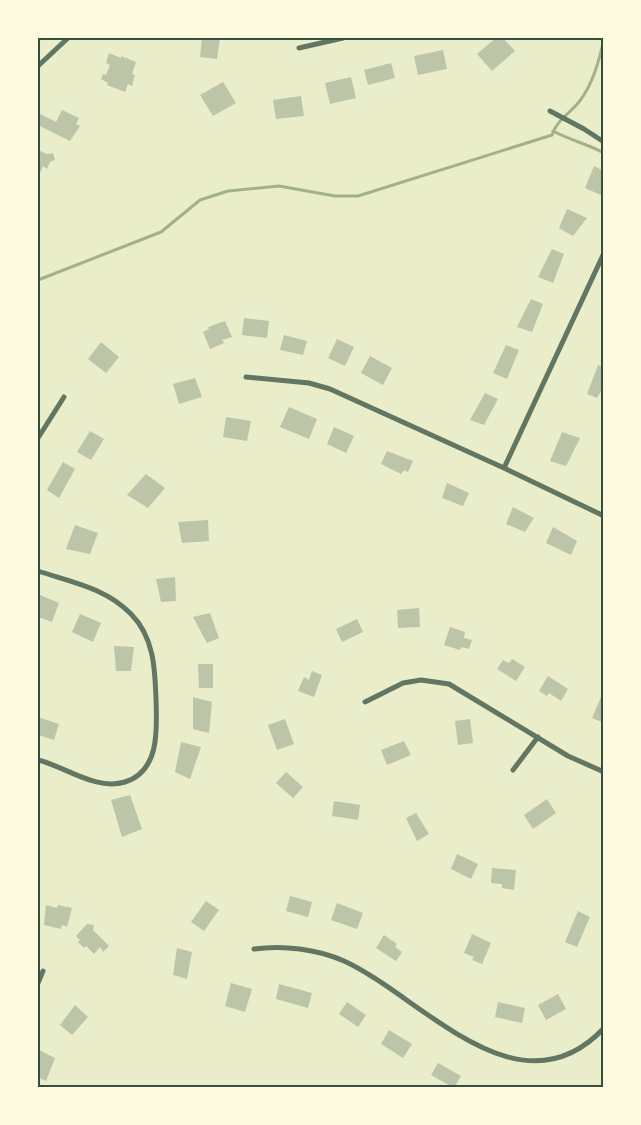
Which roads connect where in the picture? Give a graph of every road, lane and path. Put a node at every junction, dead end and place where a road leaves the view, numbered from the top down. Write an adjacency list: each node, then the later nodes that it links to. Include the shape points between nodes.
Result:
1 (68, 38): 4 (street)
2 (343, 38): 3 (street)
3 (299, 48)
4 (38, 66)
5 (550, 111): 6 (street)
6 (603, 142)
7 (603, 253): 11 (street)
8 (246, 377): 11 (street, via 309,382 330,389)
9 (64, 397): 10 (street)
10 (38, 438)
11 (504, 468): 12 (street)
12 (603, 516)
13 (38, 571): 16 (street, via 108,594 138,622 152,656 157,730 148,762 142,771 124,782 101,782)
14 (365, 702): 15 (street, via 403,683 435,681 449,684)
15 (538, 737): 17 (street); 18 (street)
16 (38, 760)
17 (513, 770)
18 (603, 772)
19 (254, 949): 22 (street, via 272,946 304,950 343,961 476,1045 504,1056 534,1060 564,1056 590,1042)
20 (43, 971): 21 (street)
21 (38, 984)
22 (603, 1028)

